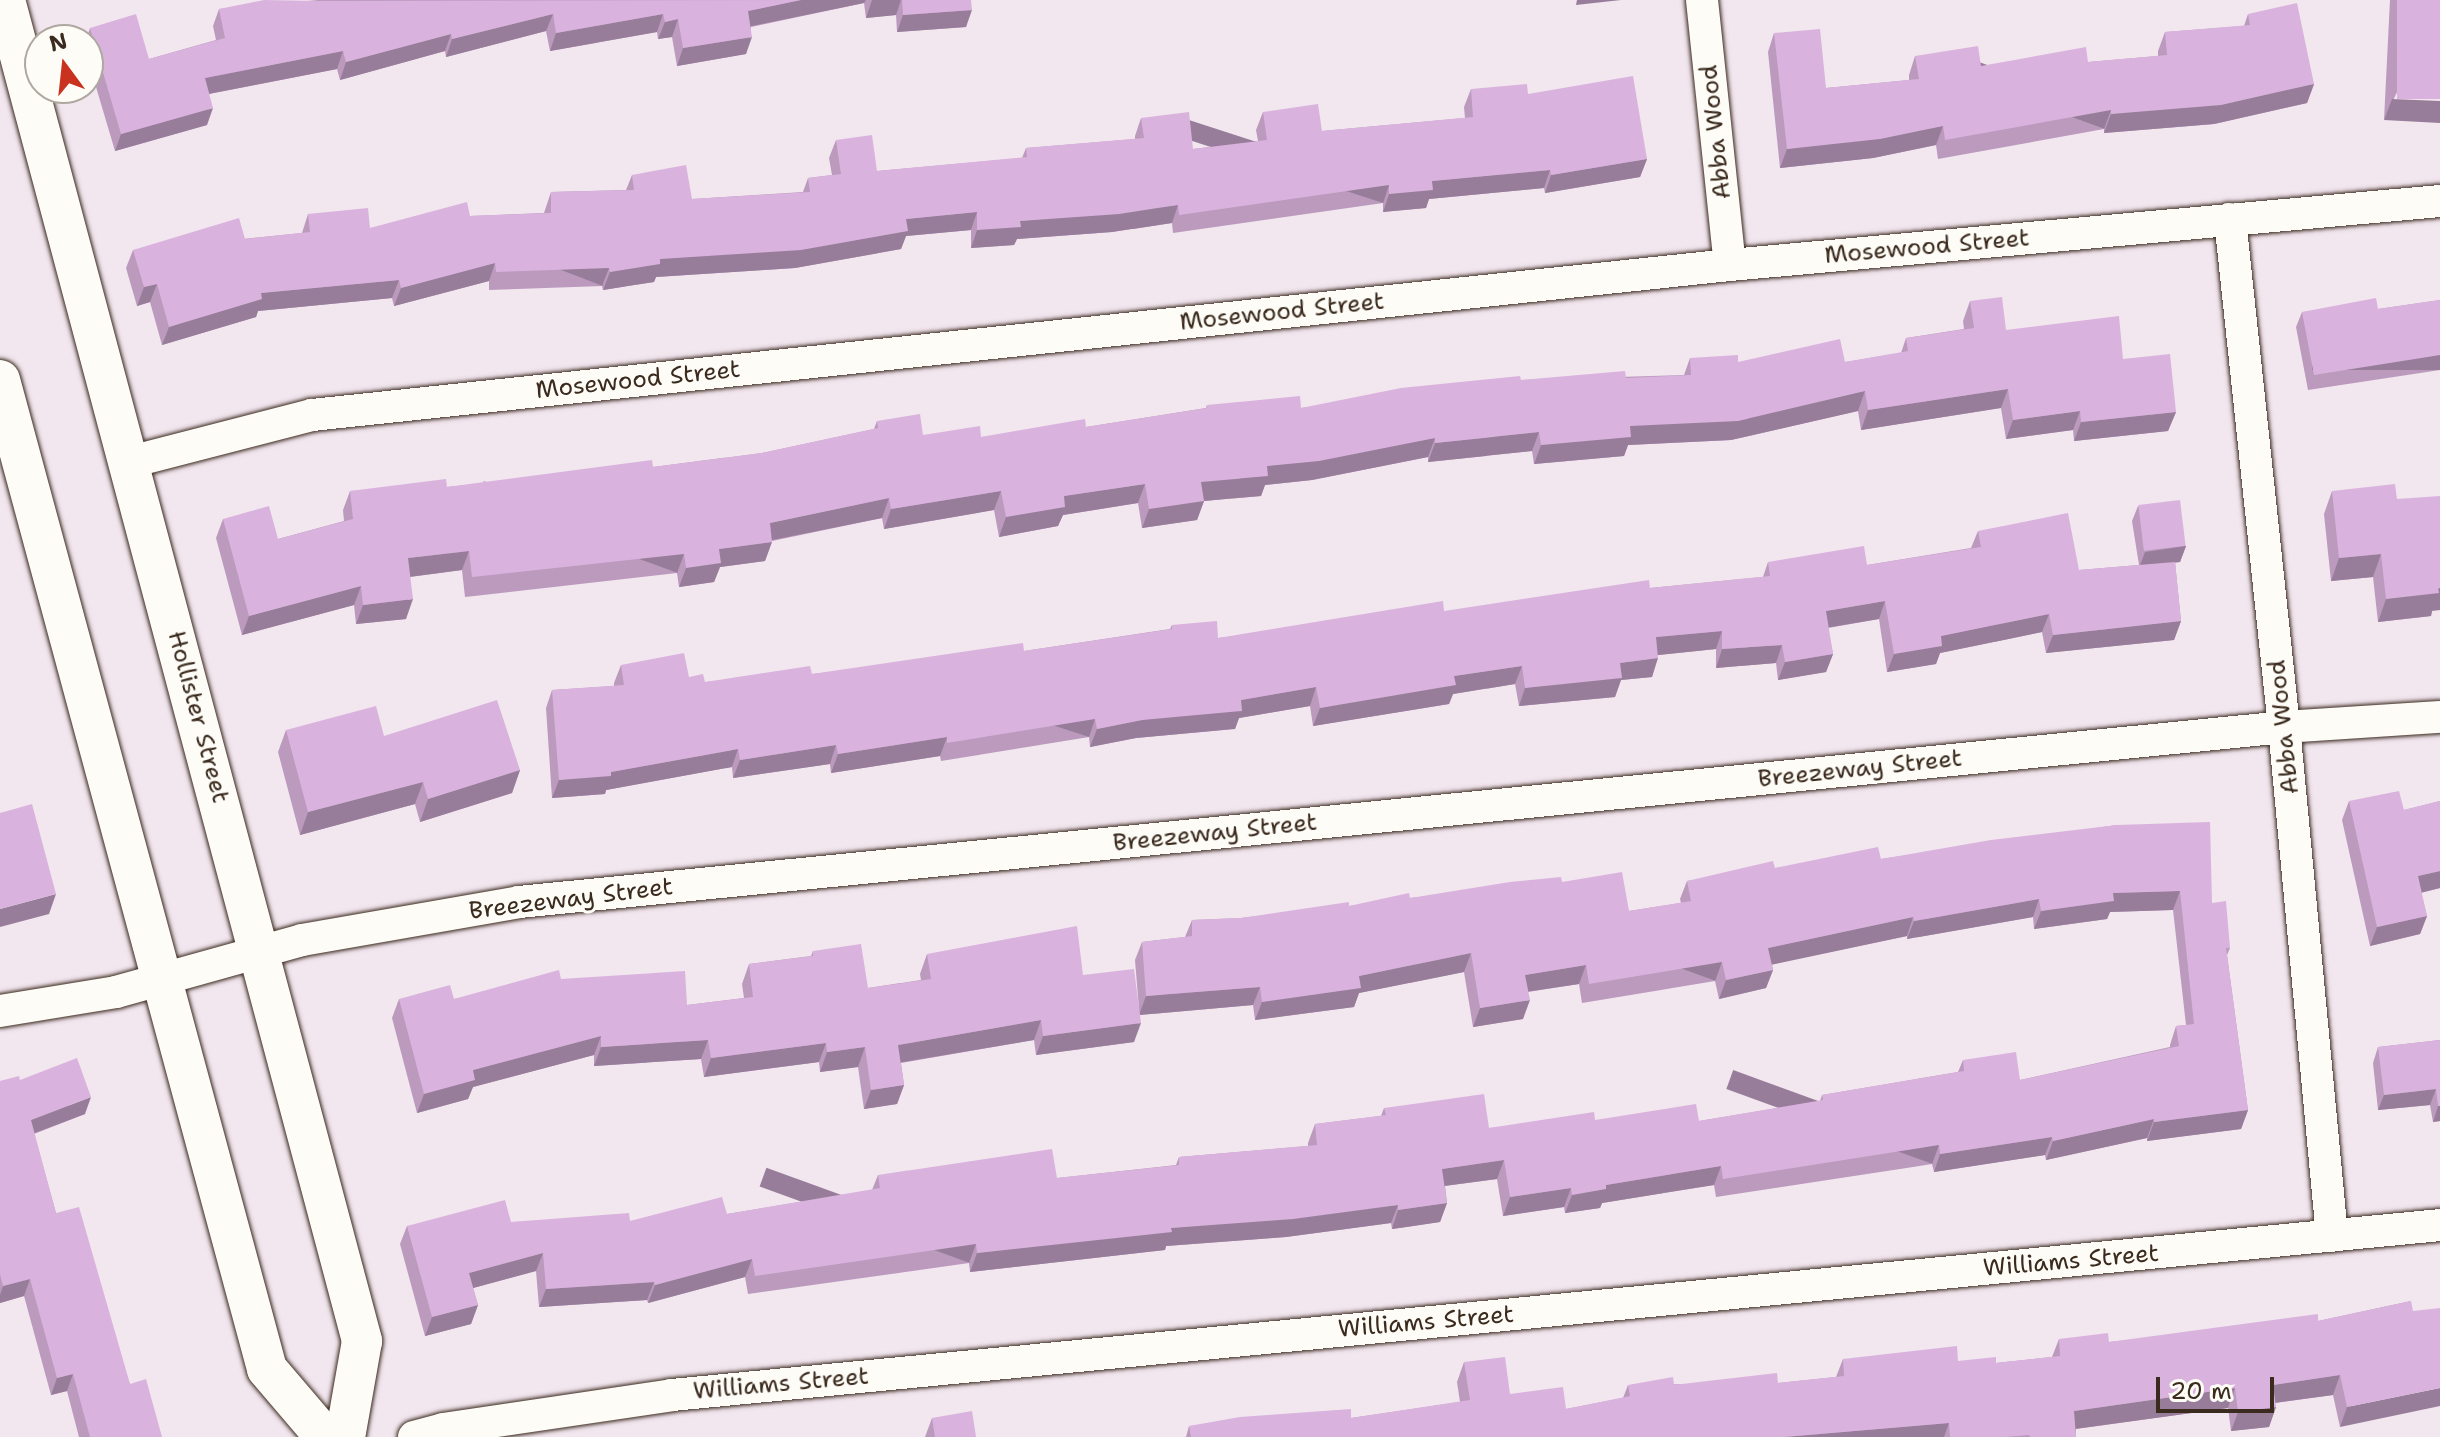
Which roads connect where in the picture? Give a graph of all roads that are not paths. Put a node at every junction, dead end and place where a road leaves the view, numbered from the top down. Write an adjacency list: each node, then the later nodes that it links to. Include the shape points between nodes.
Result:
1 (5, 0): 7 (street, Hollister Street)
2 (1702, 0): 5 (street, Abba Wood)
3 (2440, 201): 4 (street, Mosewood Street)
4 (2230, 219): 5 (street, Mosewood Street); 9 (street, Abba Wood)
5 (1730, 265): 7 (street, Mosewood Street, via 312,415)
6 (0, 380): 11 (street)
7 (130, 462): 10 (street, Hollister Street)
8 (2440, 717): 9 (street, Breezeway Street)
9 (2284, 727): 10 (street, Breezeway Street, via 519,902); 14 (street, Abba Wood)
10 (260, 952): 11 (street, Breezeway Street); 16 (street, Hollister Street, via 362,1341)
11 (160, 980): 12 (street, Breezeway Street); 15 (street, via 267,1369)
12 (0, 1011)
13 (2440, 1225): 14 (street, Williams Street)
14 (2332, 1236): 17 (street, Williams Street, via 672,1395)
15 (325, 1437)
16 (345, 1437)
17 (414, 1437)

